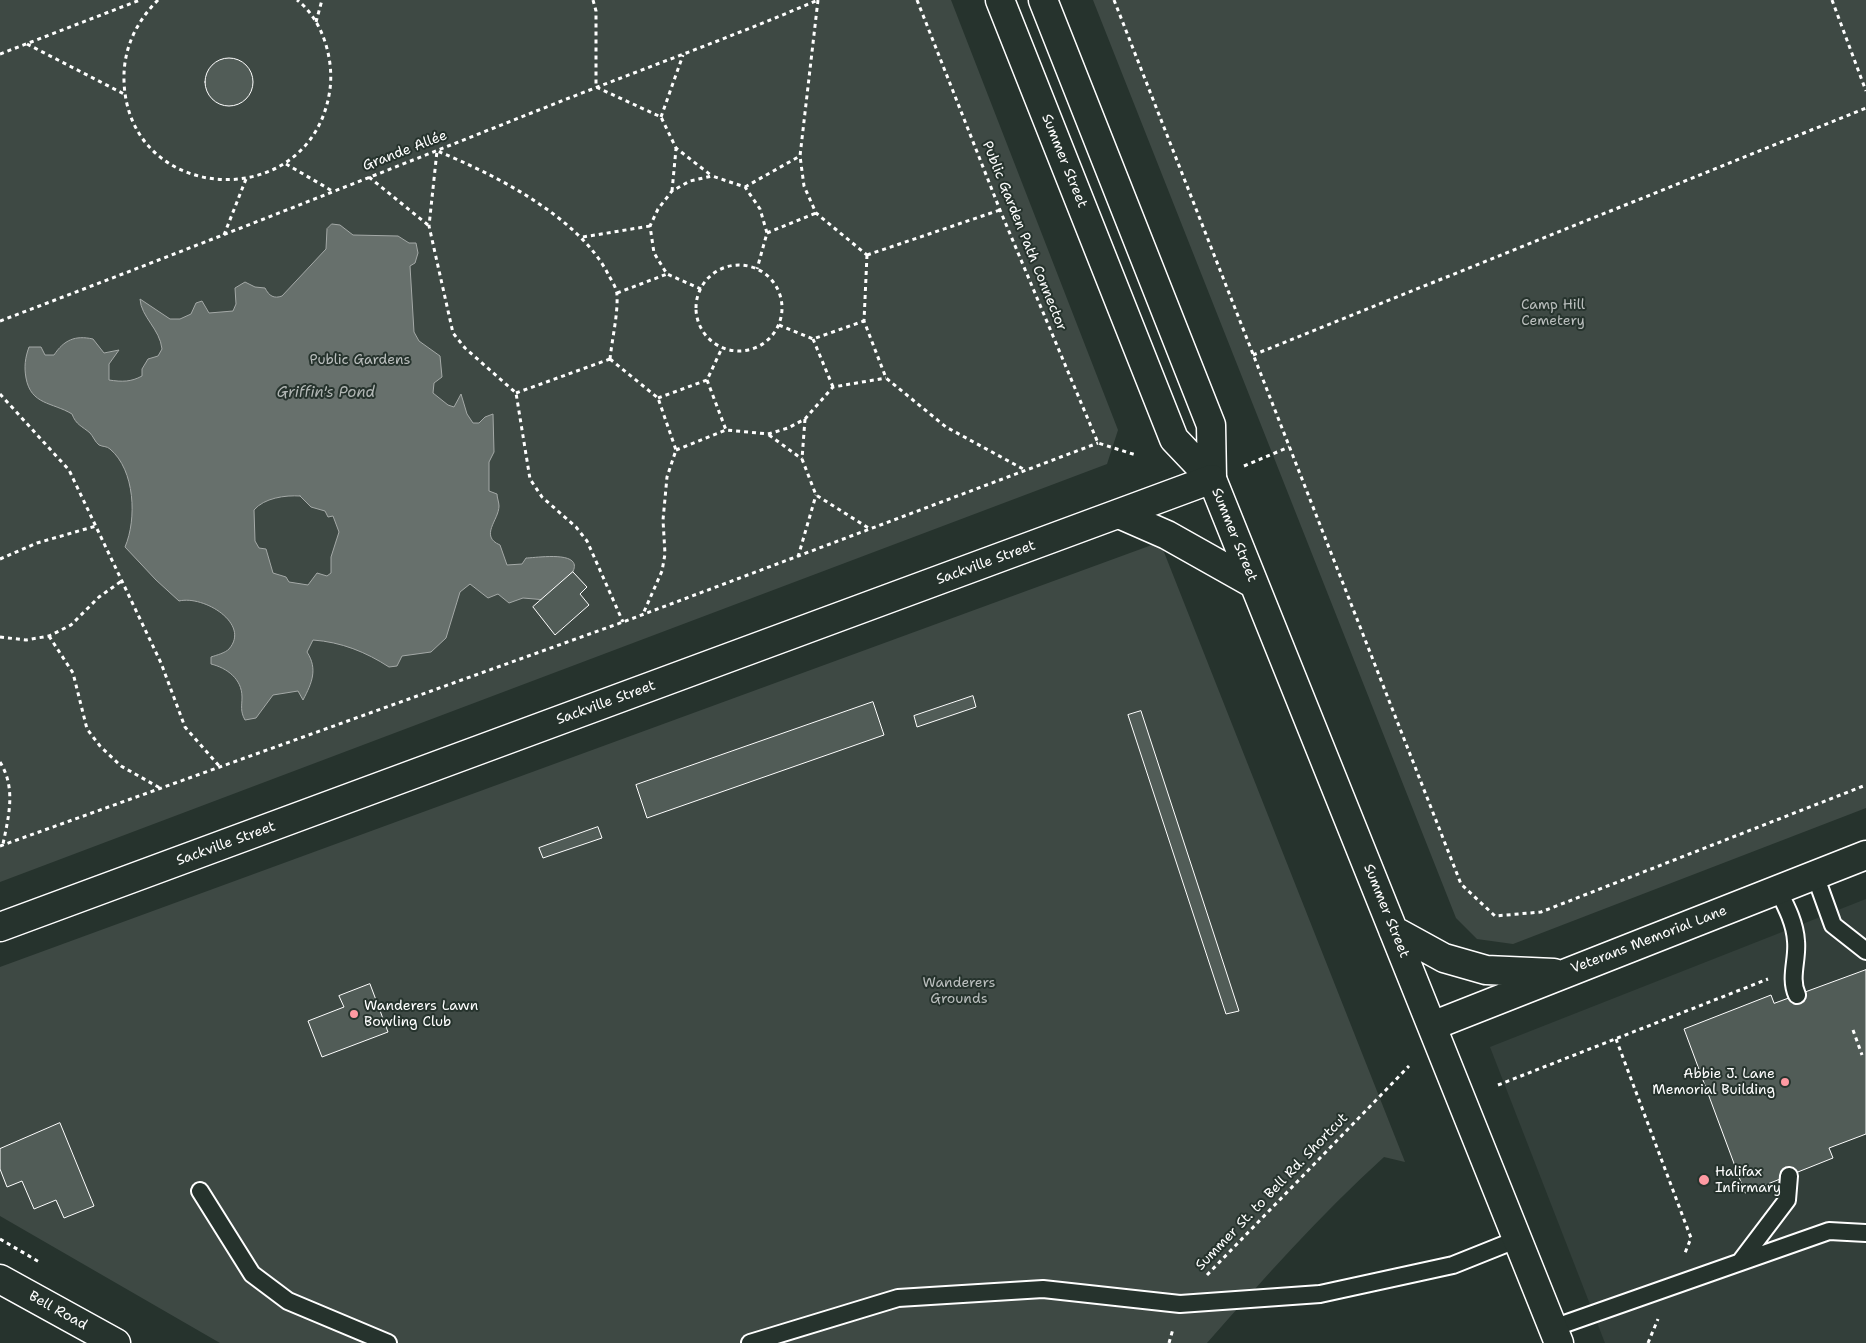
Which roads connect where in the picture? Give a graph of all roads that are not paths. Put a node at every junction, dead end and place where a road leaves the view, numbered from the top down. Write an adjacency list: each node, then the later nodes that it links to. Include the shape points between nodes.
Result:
1 (1000, 0): 3 (street, Summer Street, via 1174,440)
2 (1043, 0): 3 (street, Summer Street, via 1211,425)
3 (1212, 479): 4 (street, Sackville Street); 5 (street, Summer Street)
4 (1118, 514): 5 (street, via 1167,535); 9 (street, Sackville Street)
5 (1254, 584): 10 (street, Summer Street)
6 (1866, 855): 7 (street, Veterans Memorial Lane)
7 (1816, 874): 8 (street, Veterans Memorial Lane); 11 (lane, via 1833,926)
8 (1778, 890): 12 (street, Veterans Memorial Lane); 13 (lane, via 1791,916 1796,940 1793,986)
9 (0, 927)
10 (1393, 930): 12 (street, via 1444,958 1486,970); 14 (street, Summer Street)
11 (1866, 951)
12 (1563, 974): 14 (street, Veterans Memorial Lane)
13 (1797, 995)
14 (1432, 1026): 18 (street, Summer Street)
15 (1789, 1176): 19 (lane, via 1787,1200)
16 (200, 1191): 23 (lane, via 252,1274 288,1301)
17 (1866, 1233): 19 (lane, via 1829,1231)
18 (1518, 1238): 21 (street, Summer Street); 24 (lane, via 1453,1265 1320,1294 1180,1304 1043,1289 898,1298)
19 (1740, 1262): 21 (lane, via 1672,1285)
20 (0, 1278): 22 (street, Bell Road)
21 (1556, 1336)
22 (116, 1343)
23 (388, 1343)
24 (750, 1343)

